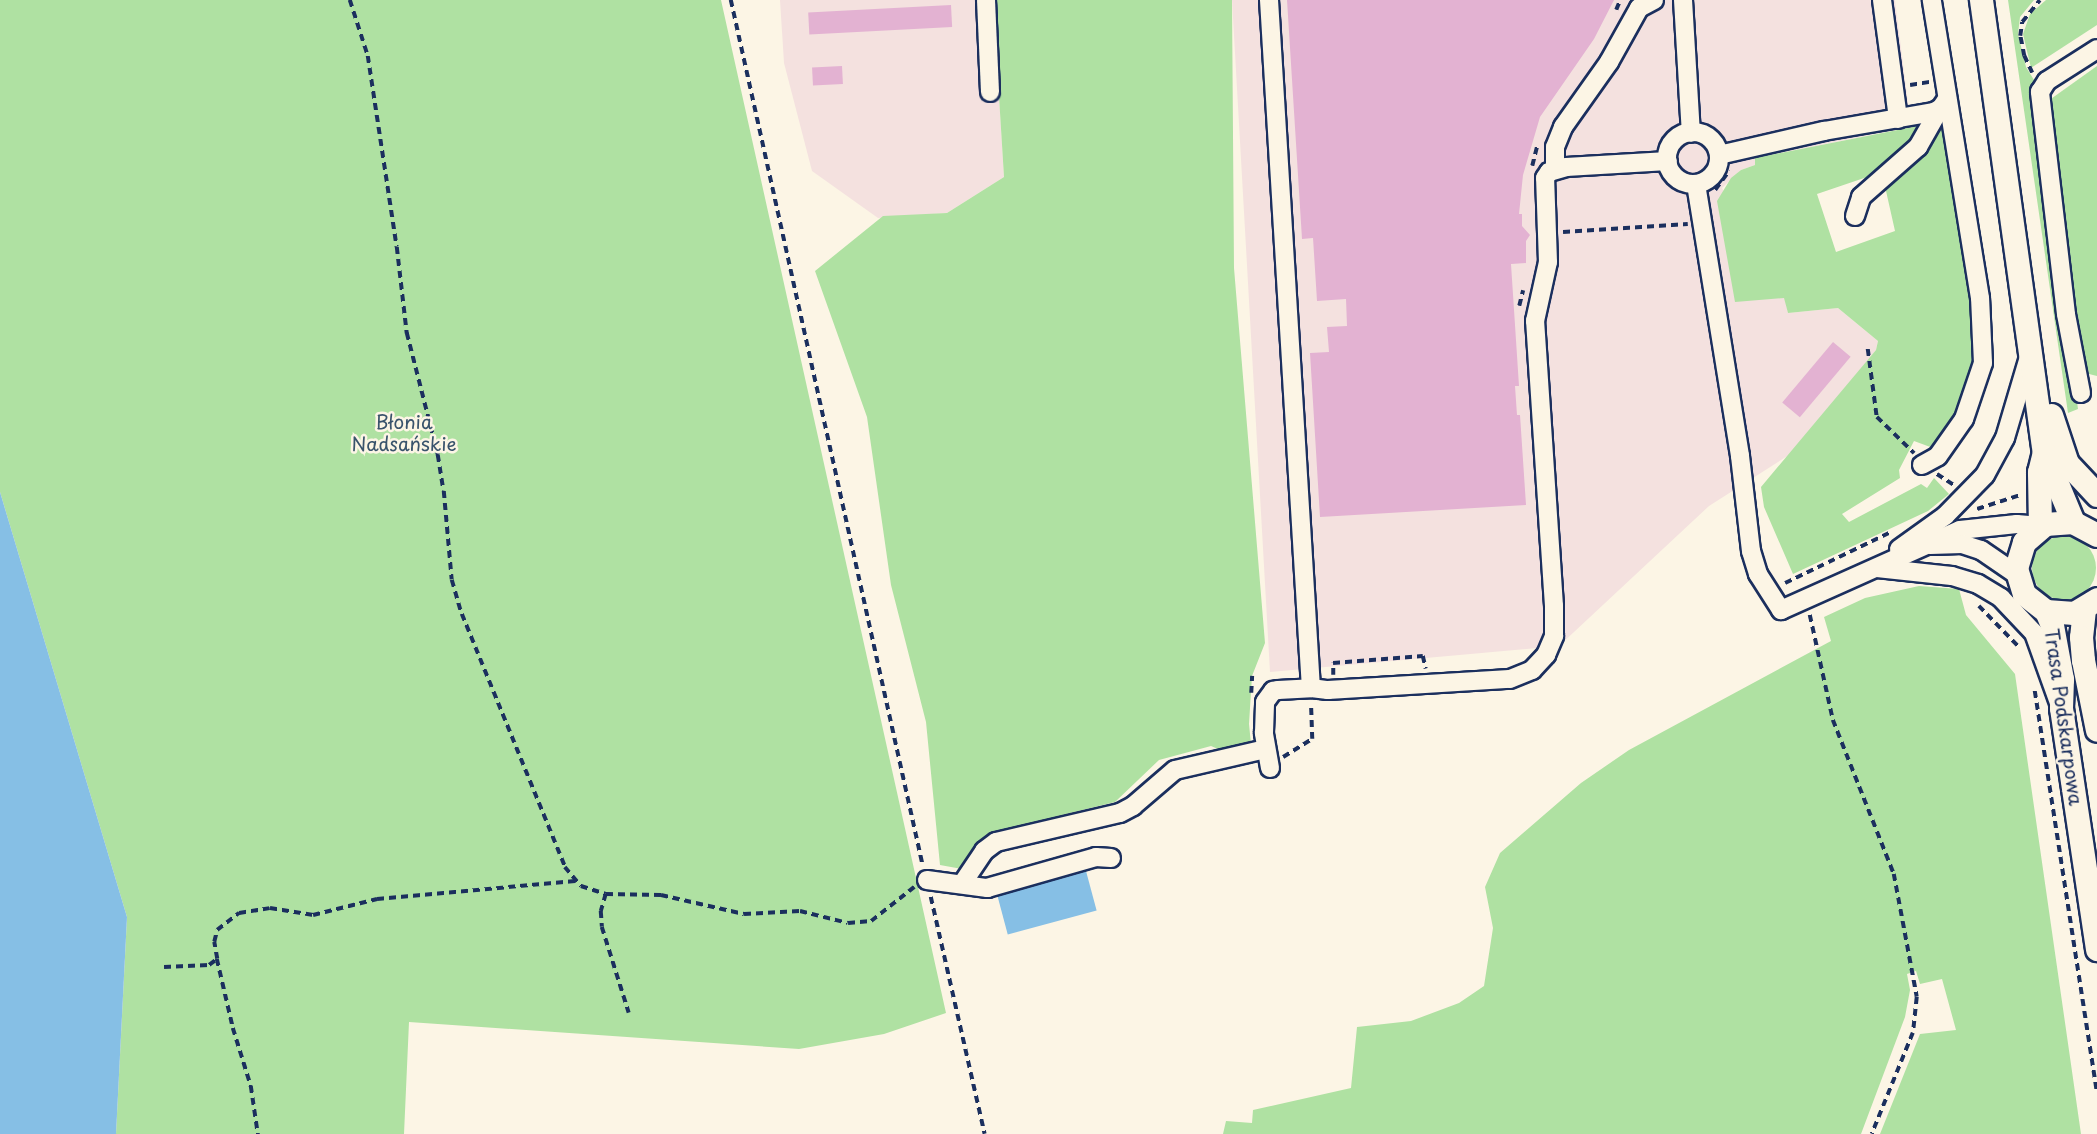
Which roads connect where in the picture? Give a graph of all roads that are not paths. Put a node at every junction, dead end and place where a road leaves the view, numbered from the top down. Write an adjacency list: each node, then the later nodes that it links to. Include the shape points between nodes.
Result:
1 (986, 0): 9 (street)
2 (1269, 0): 31 (street)
3 (1654, 0): 15 (street, via 1639,8 1609,62 1563,127 1555,147)
4 (1683, 0): 12 (street)
5 (1882, 0): 11 (street)
6 (1932, 0): 10 (street)
7 (1981, 0): 18 (main road)
8 (2097, 49): 19 (street, via 2042,86 2040,99 2066,314)
9 (990, 92)
10 (1943, 105): 11 (street); 17 (street, via 1918,147 1861,197); 21 (street, via 1980,298 1983,363 1964,419 1938,456)
11 (1898, 119): 13 (street)
12 (1691, 133): 13 (street, via 1709,138); 14 (street, via 1674,141)
13 (1719, 155): 16 (street, via 1716,171)
14 (1668, 161): 15 (street); 16 (street, via 1675,176)
15 (1555, 169): 31 (street, via 1545,178 1548,262 1535,321 1555,606 1550,649 1532,670 1510,679)
16 (1696, 184): 27 (street, via 1758,574 1781,610)
17 (1855, 216)
18 (2030, 354): 20 (main road); 22 (main road, via 2063,456); 27 (street, via 2009,428 1985,475 1945,516)
19 (2081, 393)
20 (2044, 452): 23 (main road); 24 (main road, via 2039,472)
21 (1922, 466)
22 (2097, 495)
23 (2073, 522): 24 (main road); 25 (main road)
24 (2040, 526): 26 (street, via 1972,527); 28 (main road, via 2021,546)
25 (2097, 535)
26 (1927, 545): 27 (street); 28 (street, via 1962,544 1982,550)
27 (1873, 568): 32 (street, via 1952,576 2001,598 2034,633)
28 (2016, 574): 30 (main road, via 2028,598)
29 (2091, 604): 30 (main road, via 2062,614); 33 (main road, Trasa Podskarpowa, via 2081,637)
30 (2046, 611): 32 (main road, Trasa Podskarpowa, via 2062,679)
31 (1311, 688): 36 (street, via 1284,688 1268,698 1264,716 1268,760 1175,770 1119,813 996,842 984,850)
32 (2061, 708): 37 (main road, Trasa Podskarpowa)
33 (2097, 730)
34 (1111, 858): 36 (street, via 1096,857 987,888)
35 (926, 880): 36 (street)
36 (962, 884)
37 (2097, 949)

